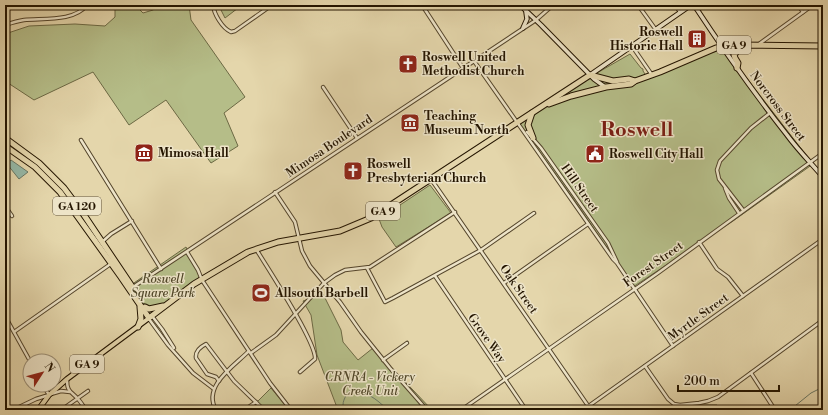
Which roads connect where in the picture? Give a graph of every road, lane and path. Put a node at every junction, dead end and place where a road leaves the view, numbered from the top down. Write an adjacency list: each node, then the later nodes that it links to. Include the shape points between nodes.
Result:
1 (87, 5): 18 (street, via 69,17 22,20)
2 (213, 5): 3 (street, via 216,15 231,32)
3 (272, 5)
4 (422, 5): 27 (street)
5 (520, 5): 14 (street)
6 (553, 5): 17 (street, Mimosa Boulevard)
7 (638, 5): 20 (street)
8 (675, 5): 15 (street)
9 (692, 5): 15 (street); 24 (street, Norcross Street)
10 (706, 5): 13 (street)
11 (798, 5): 16 (street)
12 (813, 5): 16 (street)
13 (702, 8)
14 (524, 9): 17 (street); 19 (street, via 527,19)
15 (680, 12): 20 (street)
16 (803, 12): 22 (street)
17 (536, 20): 19 (street, Mimosa Boulevard); 29 (street)
18 (5, 25)
19 (523, 28): 26 (street, Mimosa Boulevard)
20 (656, 30): 23 (street)
21 (742, 45): 22 (highway, GA 9); 24 (highway, GA 9); 28 (highway, via 734,55)
22 (757, 45): 25 (highway, GA 9)
23 (632, 46): 29 (street); 30 (street)
24 (721, 46): 28 (street, Norcross Street); 30 (highway, GA 9)
25 (823, 46)
26 (474, 61): 27 (street, Mimosa Boulevard); 36 (street, Hill Street)
27 (464, 68): 38 (street, Mimosa Boulevard)
28 (737, 68): 35 (street, Norcross Street)
29 (590, 75): 31 (highway, GA 9, via 613,81); 33 (street); 34 (highway, GA 9)
30 (652, 75): 31 (highway, GA 9)
31 (635, 80): 33 (highway, GA 9, via 631,84)
32 (323, 87): 38 (street)
33 (606, 87): 34 (highway, GA 9, via 571,96)
34 (535, 110): 36 (highway, GA 9); 39 (highway, via 528,125)
35 (770, 113): 44 (street, Norcross Street); 47 (street, via 751,128 720,161 717,173)
36 (517, 122): 37 (street, Hill Street); 46 (highway, GA 9)
37 (522, 128): 39 (street, Hill Street); 56 (street, Hill Street)
38 (358, 138): 48 (street, Mimosa Boulevard)
39 (533, 138): 66 (street, Hill Street, via 608,243)
40 (5, 139): 59 (highway, GA 120, via 32,157 57,181)
41 (81, 140): 55 (street)
42 (5, 146): 65 (highway, GA 120, via 35,167 57,189)
43 (823, 153): 44 (street, Forest Street)
44 (810, 162): 45 (street, Norcross Street); 50 (street, Forest Street)
45 (823, 177)
46 (431, 179): 51 (street, Oak Street); 57 (highway, GA 9, via 365,221 340,230)
47 (724, 186): 50 (street); 52 (street)
48 (275, 192): 57 (street, via 295,222); 64 (street, Mimosa Boulevard)
49 (5, 206): 54 (street)
50 (743, 210): 52 (street, Forest Street)
51 (455, 212): 63 (street, Oak Street); 67 (street)
52 (739, 213): 60 (street, Forest Street)
53 (534, 214): 63 (street)
54 (12, 216)
55 (132, 221): 59 (street); 68 (street)
56 (588, 224): 66 (street, Hill Street); 72 (street)
57 (299, 238): 62 (highway, GA 9); 71 (street, via 305,259)
58 (822, 240): 61 (street); 75 (street, Myrtle Street)
59 (102, 242): 65 (highway, GA 120)
60 (699, 242): 74 (street, Forest Street); 75 (street, via 717,269 728,277)
61 (823, 245)
62 (256, 248): 70 (highway, GA 9); 79 (street)
63 (481, 250): 69 (street); 72 (street, Oak Street)
64 (187, 252): 68 (street, Mimosa Boulevard); 70 (street)
65 (113, 262): 73 (highway, GA 120); 76 (highway, GA 120); 84 (street)
66 (618, 263): 74 (street, Hill Street)
67 (367, 268): 69 (street, via 385,302); 71 (street, via 345,270)
68 (161, 269): 73 (street, Mimosa Boulevard)
69 (435, 276): 96 (street, Grove Way)
70 (202, 280): 77 (highway, GA 9); 88 (street)
71 (324, 283): 79 (street); 90 (street)
72 (504, 283): 87 (street, Oak Street)
73 (133, 288): 78 (highway, GA 120)
74 (634, 288): 86 (street, Hill Street); 87 (street, Forest Street)
75 (743, 296): 86 (street, Myrtle Street)
76 (137, 301): 81 (highway, GA 120); 83 (highway, via 141,312)
77 (166, 305): 78 (highway, via 149,309); 81 (highway, GA 9)
78 (145, 306): 81 (highway)
79 (296, 314): 88 (street, via 276,335); 93 (street, via 316,357)
80 (5, 316): 84 (street)
81 (150, 317): 83 (main road, GA 9); 98 (street, via 162,329 176,352 196,376)
82 (823, 320): 94 (street)
83 (138, 327): 95 (main road, GA 9)
84 (14, 332): 89 (street)
85 (407, 343): 90 (street)
86 (673, 346): 91 (street, Myrtle Street)
87 (549, 349): 96 (street, Forest Street); 104 (street, Oak Street)
88 (250, 352): 92 (street); 113 (street)
89 (26, 353)
90 (383, 360): 114 (street)
91 (645, 366): 94 (street, via 668,399 680,405 713,400); 104 (street, Myrtle Street)
92 (228, 372): 97 (street); 97 (street, via 206,344 200,347 196,358 207,374); 103 (street)
93 (300, 372)
94 (752, 373): 118 (street)
95 (67, 379): 100 (street); 101 (main road, GA 9)
96 (505, 380): 105 (street, Forest Street); 115 (street, Grove Way)
97 (219, 381): 98 (street)
98 (214, 389): 110 (street, via 212,400)
99 (88, 391): 102 (street)
100 (70, 392): 101 (street, via 61,391); 102 (street)
101 (50, 395): 106 (street); 107 (main road, GA 9)
102 (78, 399): 108 (street, via 64,408); 109 (street)
103 (256, 402): 111 (street); 112 (street)
104 (588, 406): 116 (street, Myrtle Street); 117 (street, Oak Street)
105 (464, 408)
106 (13, 410)
107 (38, 410)
108 (66, 410)
109 (86, 410)
110 (216, 410)
111 (244, 410)
112 (264, 410)
113 (291, 410)
114 (427, 410)
115 (526, 410)
116 (583, 410)
117 (591, 410)
118 (775, 410)

